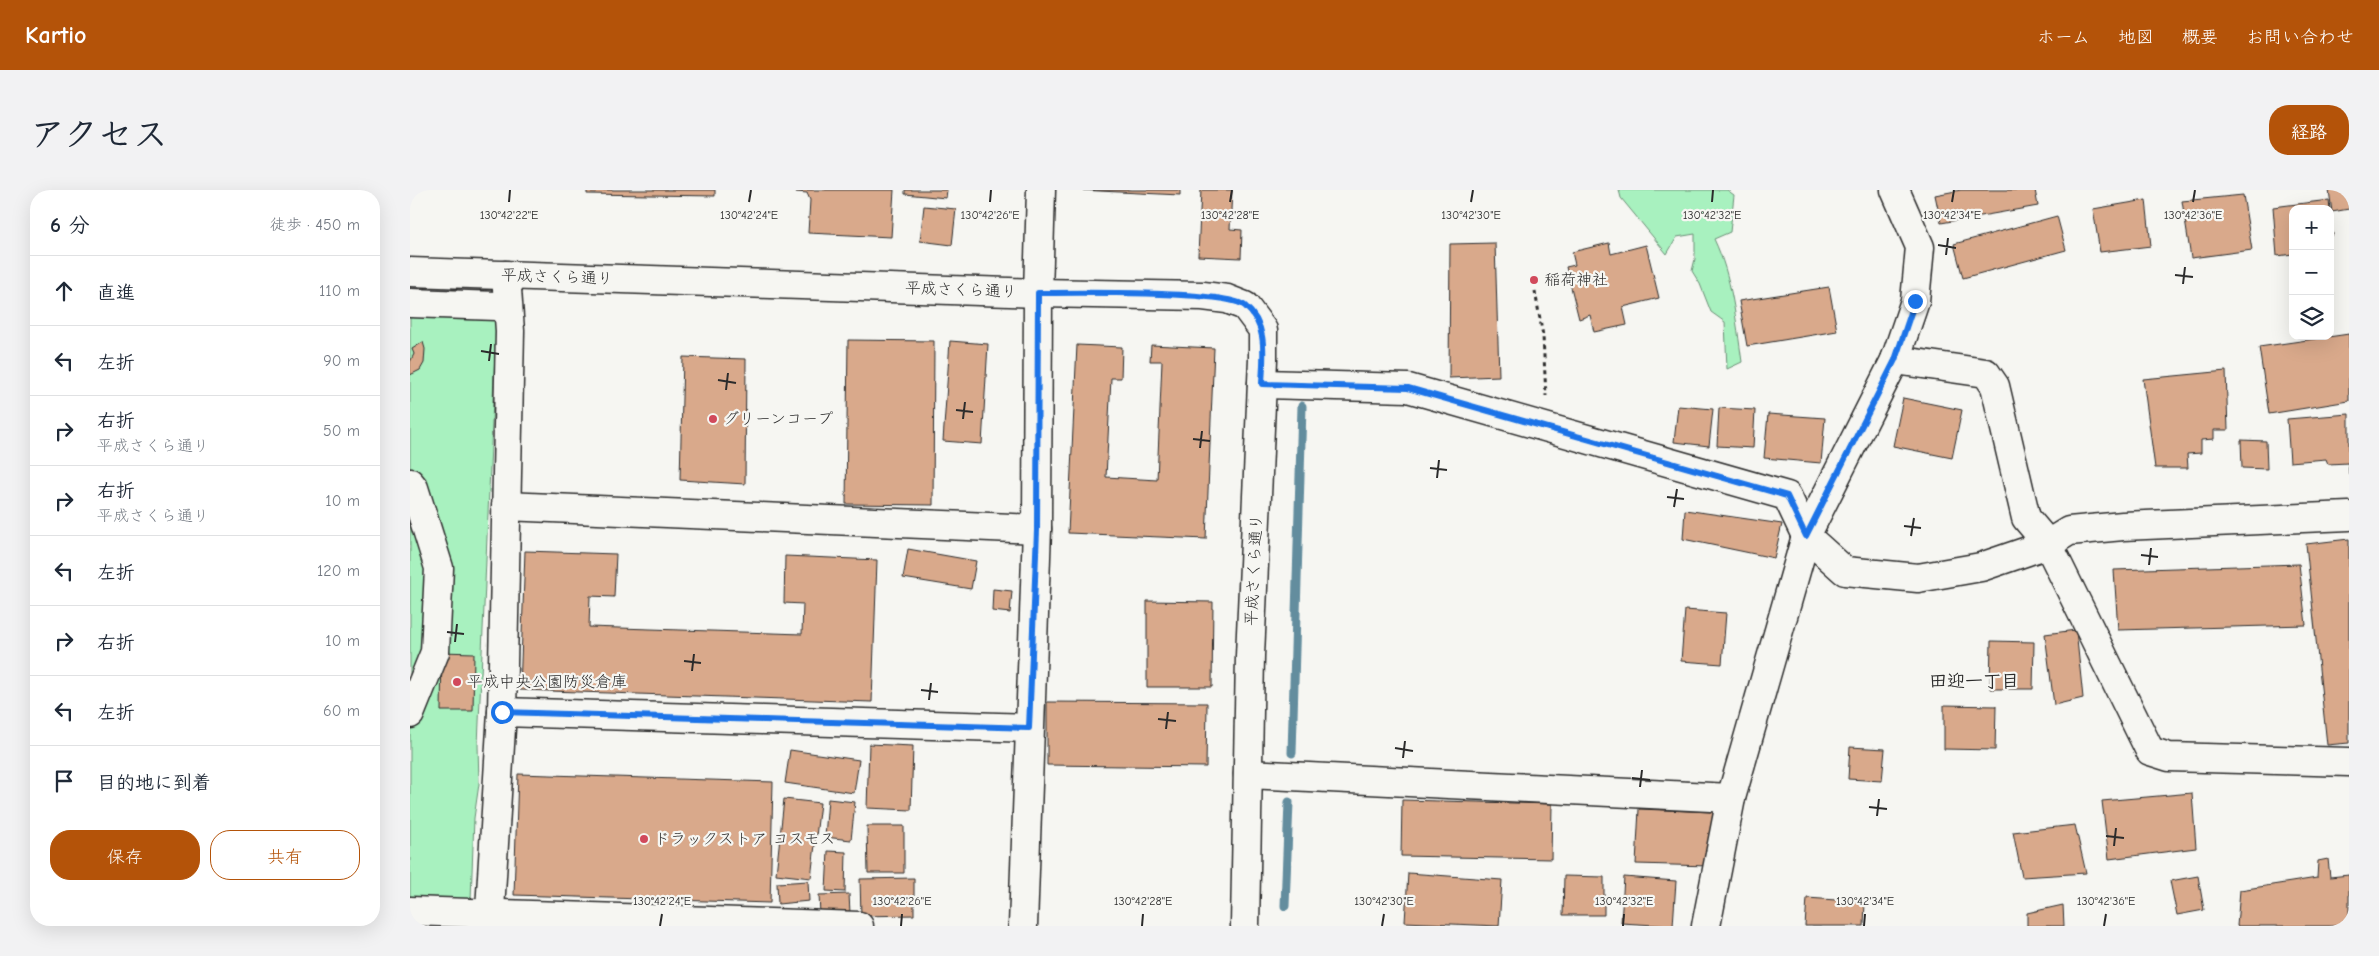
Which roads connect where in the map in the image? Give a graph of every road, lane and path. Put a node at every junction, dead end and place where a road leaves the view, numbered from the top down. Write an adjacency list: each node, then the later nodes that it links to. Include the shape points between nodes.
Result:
1 (1041, 190): 6 (street)
2 (1895, 190): 9 (street, via 1920,247 1915,301)
3 (410, 272): 4 (street, 平成さくら通り)
4 (506, 275): 6 (street, 平成さくら通り); 13 (street, via 510,331)
5 (1535, 291): 11 (path, via 1543,336)
6 (1038, 293): 10 (street, 平成さくら通り, via 1227,298 1245,306 1262,330); 15 (street)
7 (410, 303): 8 (street)
8 (497, 306)
9 (1895, 360): 16 (street); 17 (street, via 1986,373 1995,386 2026,518)
10 (1262, 384): 11 (street, via 1408,388); 22 (street, 平成さくら通り)
11 (1547, 427): 16 (street, via 1787,496)
12 (410, 483): 19 (street, via 439,568 435,652)
13 (506, 506): 15 (street); 18 (street)
14 (2349, 516): 17 (street, via 2069,531)
15 (1037, 530): 20 (street)
16 (1806, 536): 17 (street, via 1844,571 1918,578 1982,568); 23 (street)
17 (2048, 544): 21 (street, via 2150,751 2169,757)
18 (502, 712): 20 (street); 25 (street)
19 (410, 714)
20 (1029, 728): 27 (street)
21 (2349, 762)
22 (1248, 774): 23 (street); 28 (street, 平成さくら通り)
23 (1731, 798): 29 (street)
24 (410, 911): 25 (street)
25 (489, 919): 26 (street)
26 (859, 926)
27 (1023, 926)
28 (1245, 926)
29 (1706, 926)

